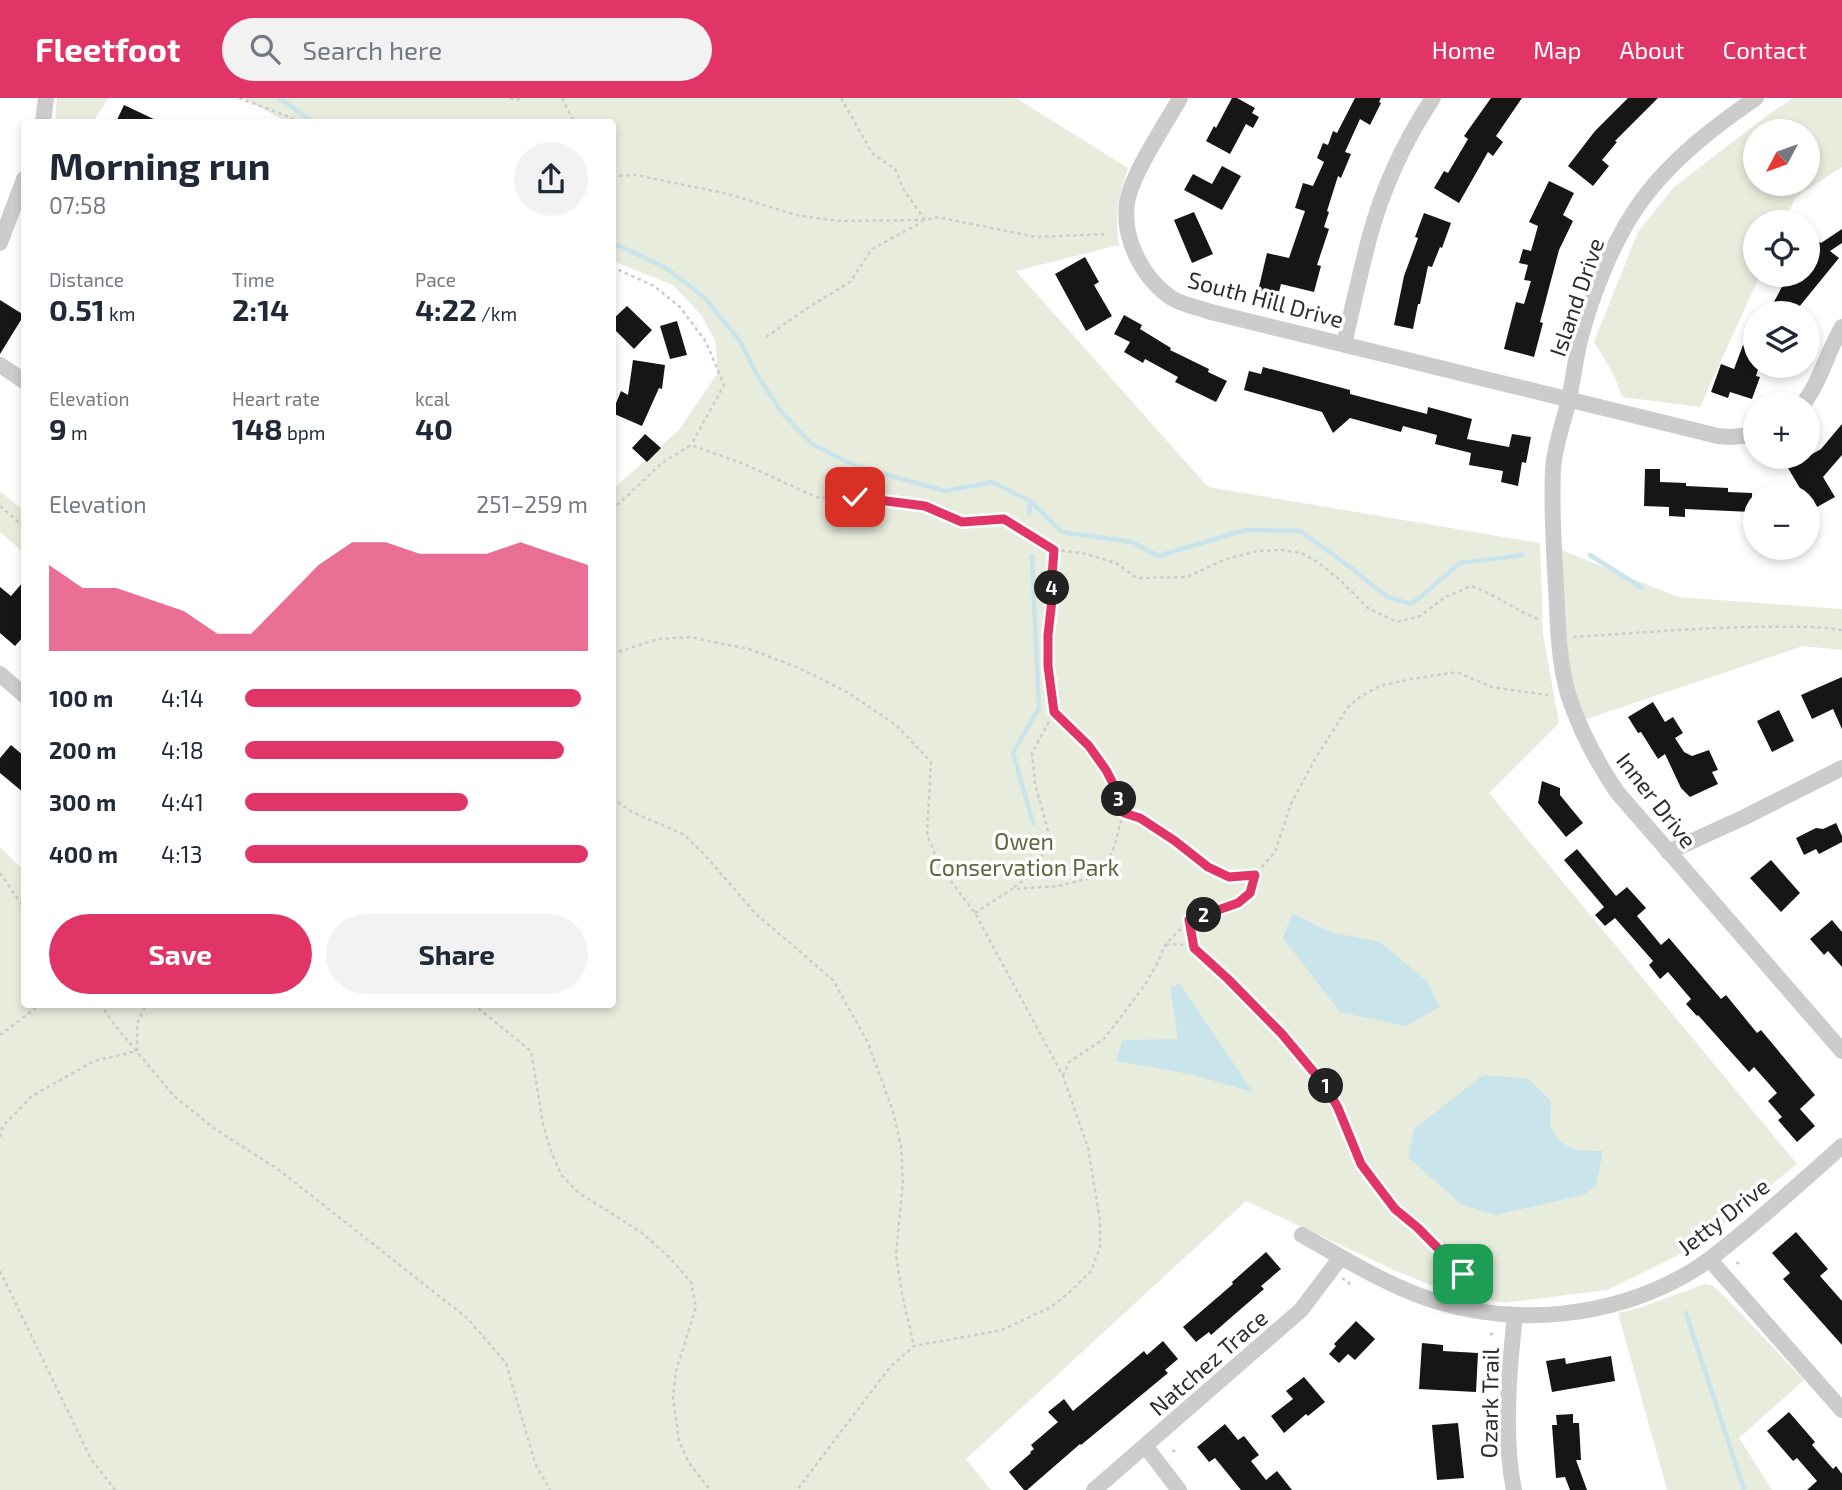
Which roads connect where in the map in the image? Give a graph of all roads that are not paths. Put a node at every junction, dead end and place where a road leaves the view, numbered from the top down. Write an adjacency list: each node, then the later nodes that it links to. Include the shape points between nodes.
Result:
1 (47, 98): 5 (street)
2 (1180, 98): 9 (street, South Hill Drive, via 1141,166 1127,203 1129,235 1147,275 1178,301)
3 (1433, 98): 9 (street, via 1385,193)
4 (1756, 98): 13 (street, Island Drive, via 1675,162 1630,219 1603,274 1580,340)
5 (44, 119)
6 (21, 187): 7 (street)
7 (0, 243)
8 (1842, 327): 12 (street)
9 (1344, 344): 13 (street, South Hill Drive)
10 (0, 365): 11 (street)
11 (21, 379)
12 (1813, 392)
13 (1568, 400): 14 (street, South Hill Drive, via 1718,436); 18 (street, Inner Drive, via 1553,467 1563,671 1581,730 1600,768)
14 (1743, 436)
15 (0, 674): 16 (street)
16 (21, 692)
17 (1842, 768): 18 (street)
18 (1668, 852): 19 (street, Inner Drive)
19 (1842, 1051)
20 (1842, 1146): 23 (street, Jetty Drive)
21 (1302, 1236): 22 (street, Jetty Drive)
22 (1341, 1257): 24 (street, Jetty Drive, via 1433,1301); 26 (street, Natchez Trace, via 1301,1310)
23 (1710, 1260): 24 (street, Jetty Drive, via 1664,1287 1611,1305); 25 (street)
24 (1515, 1316): 29 (street, Ozark Trail, via 1509,1391)
25 (1842, 1410)
26 (1146, 1447): 27 (street, Natchez Trace); 28 (street)
27 (1094, 1490)
28 (1179, 1490)
29 (1514, 1490)

